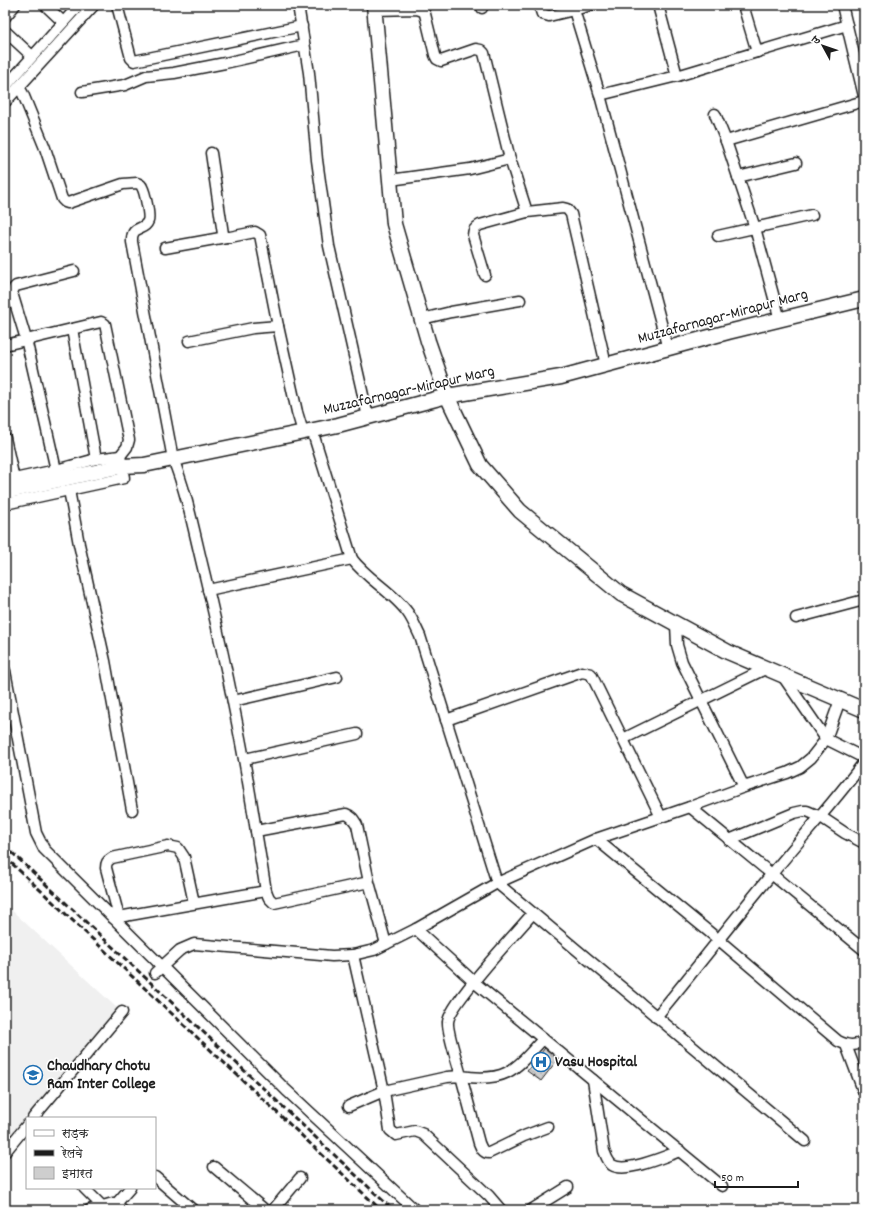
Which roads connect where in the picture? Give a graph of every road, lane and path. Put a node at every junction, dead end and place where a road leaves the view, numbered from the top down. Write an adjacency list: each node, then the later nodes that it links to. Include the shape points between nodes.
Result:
1 (15, 5): 15 (street)
2 (45, 5): 16 (street)
3 (79, 5): 16 (street)
4 (94, 5): 25 (street)
5 (117, 5): 18 (street, via 134,61)
6 (298, 5): 18 (street)
7 (539, 5): 14 (street, via 542,14 547,16)
8 (591, 5): 14 (street)
9 (658, 5): 23 (street)
10 (743, 5): 21 (street)
11 (842, 5): 17 (street)
12 (374, 8): 13 (street); 37 (main road)
13 (421, 8): 34 (street, via 425,14 437,59 441,61 476,48 484,53)
14 (574, 10): 27 (street)
15 (5, 17)
16 (63, 22): 22 (street)
17 (847, 25): 21 (street); 28 (street)
18 (302, 26): 20 (street)
19 (5, 30): 22 (street)
20 (304, 45): 26 (street, via 174,73 146,76 125,85); 58 (street, via 329,246)
21 (757, 52): 23 (street)
22 (32, 56): 24 (street)
23 (677, 76): 27 (street)
24 (5, 87)
25 (19, 87): 29 (street); 62 (street, via 65,202 133,182 142,187 149,221 134,232 132,242)
26 (82, 92)
27 (600, 95): 55 (street)
28 (864, 96)
29 (6, 98)
30 (864, 101): 32 (street)
31 (714, 114): 32 (street)
32 (726, 141): 36 (street)
33 (211, 153): 42 (street, via 223,234)
34 (510, 159): 37 (street, via 470,169); 38 (street)
35 (796, 163): 36 (street)
36 (738, 177): 40 (street)
37 (390, 180): 48 (main road, via 394,224)
38 (527, 212): 45 (street, via 476,227 473,232); 56 (street, via 563,208 571,214)
39 (812, 215): 40 (street)
40 (756, 228): 41 (street); 49 (street)
41 (718, 236)
42 (226, 237): 43 (street); 50 (street, via 255,232 259,234)
43 (165, 248)
44 (74, 271): 52 (street, via 14,288 12,295)
45 (486, 275)
46 (864, 298): 49 (main road, Muzzafarnagar-Mirapur Marg)
47 (520, 300): 48 (street)
48 (422, 319): 57 (main road)
49 (780, 320): 55 (main road, Muzzafarnagar-Mirapur Marg)
50 (278, 326): 53 (street, via 253,328); 59 (street, via 297,412)
51 (72, 329): 52 (street); 61 (street); 63 (street, via 101,322 105,324 129,440)
52 (26, 339): 54 (street); 64 (street)
53 (190, 342)
54 (5, 345)
55 (668, 349): 56 (main road, Muzzafarnagar-Mirapur Marg)
56 (606, 365): 57 (main road, Muzzafarnagar-Mirapur Marg, via 561,378)
57 (447, 396): 58 (main road, Muzzafarnagar-Mirapur Marg); 73 (main road, via 480,465 520,511 621,594)
58 (368, 417): 59 (main road, Muzzafarnagar-Mirapur Marg)
59 (307, 431): 62 (main road, Muzzafarnagar-Mirapur Marg); 69 (street)
60 (5, 438): 65 (street)
61 (96, 459): 63 (street); 64 (street)
62 (173, 459): 63 (main road, Muzzafarnagar-Mirapur Marg, via 144,465); 70 (street, via 182,480)
63 (121, 461): 66 (street, via 124,478); 67 (main road, Muzzafarnagar-Mirapur Marg)
64 (56, 470): 65 (street)
65 (10, 480)
66 (69, 490): 68 (street); 91 (street)
67 (5, 492)
68 (5, 504)
69 (352, 559): 70 (street); 82 (street, via 362,572 399,603 413,621)
70 (208, 590): 79 (street)
71 (864, 600): 72 (street)
72 (796, 618)
73 (676, 624): 74 (main road, via 728,652); 80 (street, via 678,653)
74 (767, 668): 76 (main road); 80 (street)
75 (5, 671): 104 (street, via 36,833 44,849)
76 (782, 674): 78 (main road); 85 (street)
77 (337, 677): 79 (street)
78 (840, 700): 81 (main road); 85 (street)
79 (233, 701): 87 (street)
80 (701, 701): 84 (street); 89 (street)
81 (864, 710)
82 (446, 720): 84 (street, via 582,672 593,677); 100 (street)
83 (358, 734): 87 (street)
84 (624, 739): 92 (street)
85 (826, 739): 86 (street); 89 (street, via 800,767)
86 (864, 758)
87 (245, 759): 94 (street)
88 (864, 762): 93 (street)
89 (744, 787): 90 (street)
90 (690, 808): 92 (street); 96 (street)
91 (132, 810)
92 (661, 817): 95 (street)
93 (821, 817): 96 (street, via 807,811 798,812); 97 (street); 98 (street)
94 (256, 831): 99 (street, via 350,815 357,825); 101 (street)
95 (596, 839): 100 (street); 106 (street)
96 (730, 840): 98 (street)
97 (864, 842)
98 (771, 874): 106 (street); 108 (street)
99 (368, 882): 101 (street, via 277,902 271,901); 107 (street)
100 (497, 883): 103 (street); 105 (street)
101 (266, 891): 102 (street)
102 (194, 903): 104 (street); 104 (street, via 184,858 178,848 168,846 108,860 106,868)
103 (533, 913): 111 (street); 113 (street)
104 (116, 918): 110 (street)
105 (416, 929): 107 (street); 111 (street)
106 (719, 940): 113 (street); 116 (street, via 838,1041)
107 (386, 944): 109 (street)
108 (864, 950)
109 (353, 955): 110 (street, via 304,955 198,944 180,950); 119 (street)
110 (158, 970): 142 (street)
111 (474, 982): 114 (street); 117 (street, via 454,1008 448,1022)
112 (122, 1012): 122 (street)
113 (656, 1017): 125 (street)
114 (543, 1039): 117 (street, via 521,1064 505,1074 495,1078); 118 (street)
115 (864, 1042): 116 (street)
116 (846, 1045): 120 (street)
117 (461, 1076): 119 (street); 123 (street, via 479,1143 486,1153)
118 (593, 1080): 127 (street); 127 (street, via 604,1151 612,1165 634,1166)
119 (384, 1091): 121 (street); 143 (street, via 390,1130 396,1135 415,1131 422,1134)
120 (864, 1093)
121 (350, 1106)
122 (34, 1117)
123 (548, 1127)
124 (26, 1130): 126 (street)
125 (805, 1141)
126 (5, 1152)
127 (680, 1152): 132 (street)
128 (214, 1166): 140 (street)
129 (156, 1178): 139 (street)
130 (300, 1178): 141 (street)
131 (568, 1186): 144 (street)
132 (722, 1186)
133 (129, 1189): 136 (street)
134 (86, 1190): 135 (street); 137 (street)
135 (102, 1206): 136 (street, via 108,1204); 138 (street)
136 (120, 1207)
137 (85, 1210)
138 (89, 1210)
139 (193, 1210)
140 (265, 1210)
141 (273, 1210)
142 (415, 1210)
143 (501, 1210)
144 (531, 1210)

